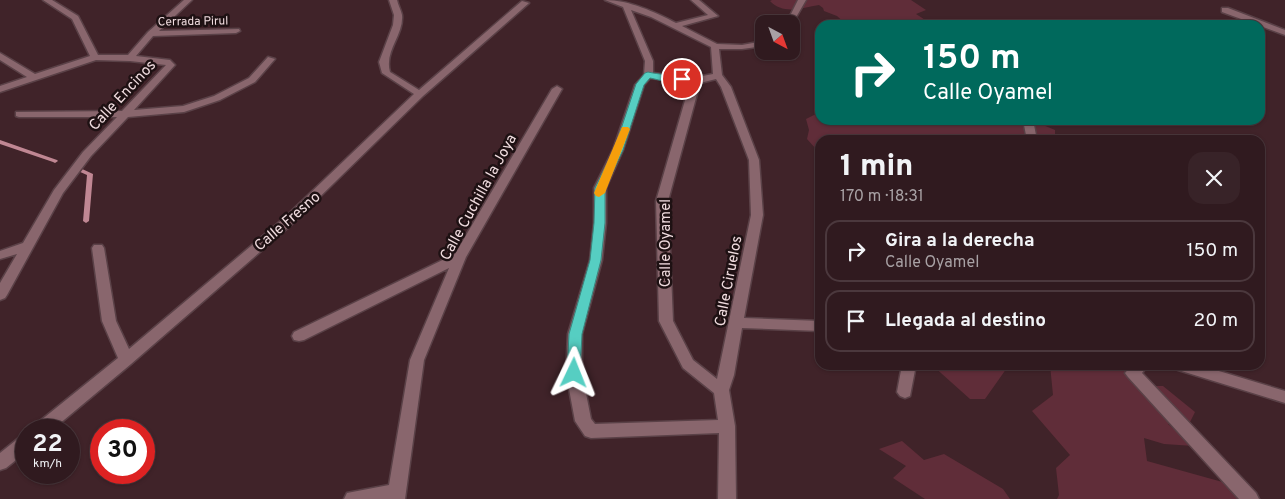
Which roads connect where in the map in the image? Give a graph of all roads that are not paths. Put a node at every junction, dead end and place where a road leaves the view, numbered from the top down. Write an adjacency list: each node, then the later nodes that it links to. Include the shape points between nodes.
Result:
1 (46, 0): 20 (street, via 75,18)
2 (188, 0): 16 (street)
3 (393, 0): 29 (street, via 398,15 383,62 386,73)
4 (609, 0): 8 (street)
5 (695, 0): 13 (street, via 714,16)
6 (802, 0): 10 (street)
7 (522, 1): 29 (street, Calle Fresno)
8 (626, 6): 13 (street); 23 (street, via 649,61)
9 (1225, 10): 11 (street)
10 (794, 15)
11 (1252, 20)
12 (1265, 25): 15 (street)
13 (674, 26): 18 (street)
14 (236, 31): 16 (street, Cerrada Pirul)
15 (1285, 32)
16 (151, 34): 21 (street)
17 (755, 45): 18 (street)
18 (715, 46): 24 (street)
19 (0, 56): 25 (street)
20 (95, 57): 21 (street, Calle Encinos); 25 (street, Calle Encinos)
21 (130, 58): 31 (street, Calle Encinos, via 166,61 170,65)
22 (271, 59): 31 (street, via 252,80 217,98 184,109)
23 (648, 75): 26 (street); 48 (street, via 640,84 618,150 600,188 596,260 575,334 574,373 583,421 591,430)
24 (718, 75): 26 (street, via 710,79); 37 (street, Calle Ciruelos, via 726,87 754,160 757,215)
25 (34, 77): 27 (street, Calle Encinos)
26 (696, 79): 44 (street, Calle Oyamel, via 662,201 666,321 688,364)
27 (0, 89)
28 (557, 90): 35 (street, Calle Cuchilla la Joya)
29 (420, 94): 40 (street, Calle Fresno, via 287,222)
30 (19, 114): 31 (street)
31 (123, 114): 32 (street, Calle Encinos, via 58,192)
32 (28, 246): 34 (street); 36 (street, Calle Encinos)
33 (98, 248): 40 (street, via 109,321)
34 (0, 255)
35 (460, 257): 39 (street); 51 (street, Calle Cuchilla la Joya, via 417,360)
36 (0, 295)
37 (736, 323): 38 (street); 44 (street, Calle Ciruelos)
38 (815, 326)
39 (299, 336)
40 (126, 360): 47 (street, Calle Fresno)
41 (908, 370): 45 (street)
42 (1135, 370): 54 (street)
43 (1196, 370): 46 (street)
44 (721, 390): 48 (street, Calle Ciruelos)
45 (905, 392)
46 (1285, 397)
47 (54, 419)
48 (727, 426): 53 (street, Calle Ciruelos)
49 (15, 451): 50 (street)
50 (0, 463)
51 (396, 495): 52 (street)
52 (352, 499)
53 (727, 499)
54 (1250, 499)

